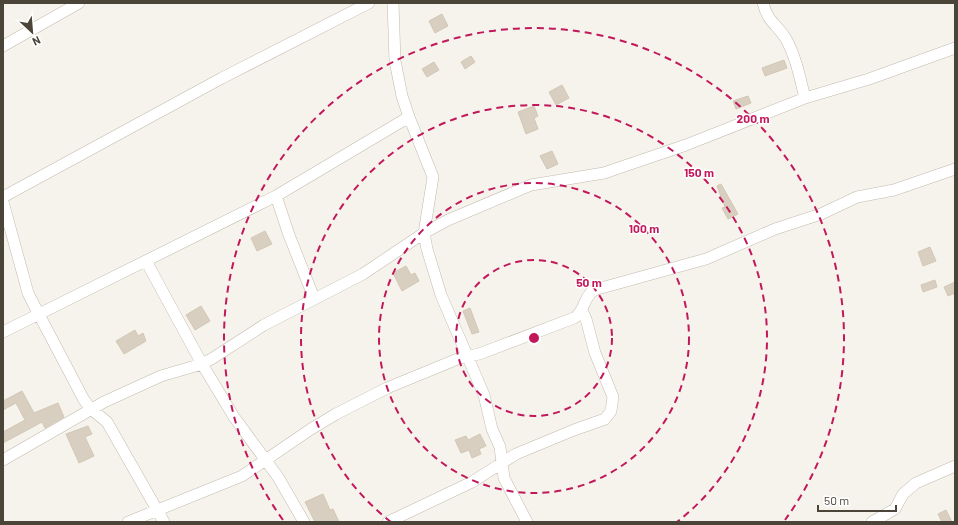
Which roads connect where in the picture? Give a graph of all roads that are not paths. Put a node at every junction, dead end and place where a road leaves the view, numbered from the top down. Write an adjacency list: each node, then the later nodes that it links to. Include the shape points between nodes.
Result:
1 (79, 3): 5 (street)
2 (369, 3): 11 (street, via 222,78)
3 (393, 3): 8 (street, via 395,61)
4 (763, 3): 7 (street, via 766,16 783,35 790,48)
5 (3, 46)
6 (955, 48): 7 (street, via 869,79)
7 (805, 98): 13 (street, via 686,145 604,173 531,185)
8 (409, 117): 10 (street); 13 (street, via 432,177)
9 (955, 169): 16 (street, via 894,190 857,197 821,214 775,229 706,259 594,290 587,296)
10 (276, 196): 14 (street); 15 (street)
11 (3, 197)
12 (3, 202): 17 (street, via 28,293)
13 (424, 232): 15 (street, via 363,274); 19 (street, via 434,274)
14 (146, 261): 17 (street); 20 (street)
15 (314, 298): 20 (street, via 264,325)
16 (582, 311): 19 (street, via 569,321); 24 (street, via 595,353 613,397 611,411 601,421 516,454)
17 (39, 314): 18 (street); 21 (street, via 69,373)
18 (3, 332)
19 (468, 357): 23 (street, via 415,376 360,401 311,429); 24 (street, via 484,395 492,428 500,447)
20 (202, 364): 21 (street, via 156,378); 23 (street, via 234,417)
21 (91, 409): 22 (street); 26 (street, via 107,422)
22 (3, 460)
23 (266, 460): 26 (street, via 242,476); 29 (street)
24 (502, 464): 30 (street, via 472,482); 31 (street, via 504,478)
25 (955, 466): 32 (street, via 916,483 903,494 892,512)
26 (156, 510): 27 (street); 28 (street)
27 (128, 522)
28 (164, 522)
29 (304, 522)
30 (388, 522)
31 (527, 522)
32 (872, 522)

